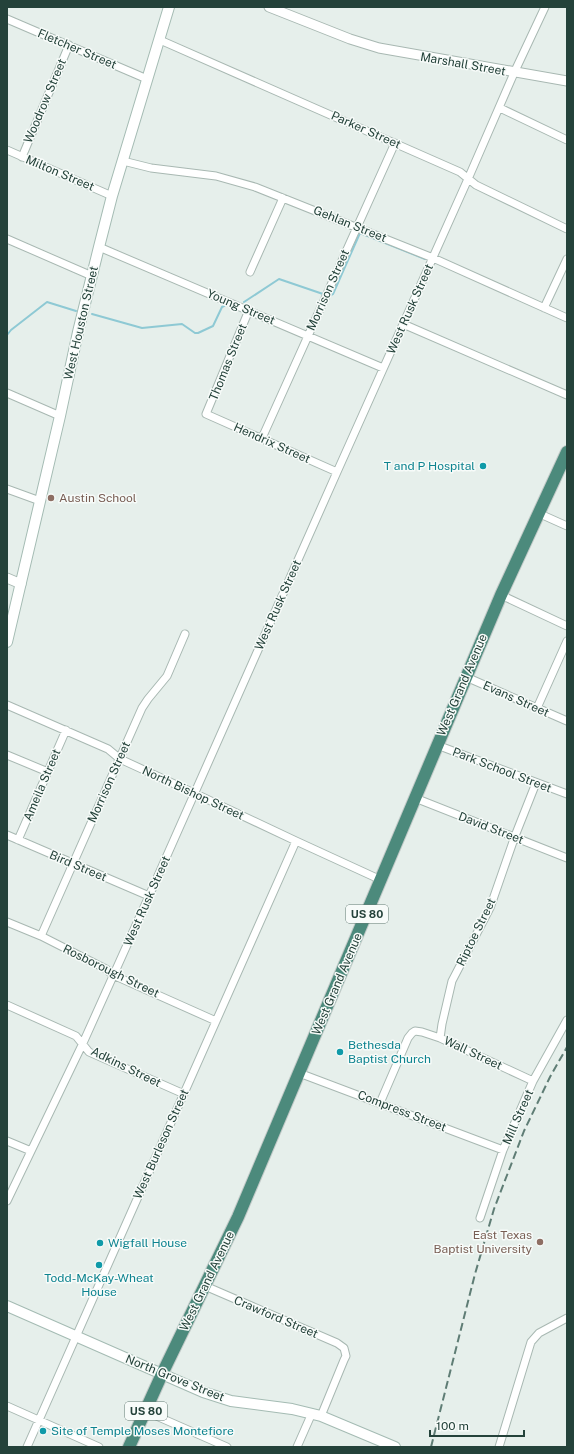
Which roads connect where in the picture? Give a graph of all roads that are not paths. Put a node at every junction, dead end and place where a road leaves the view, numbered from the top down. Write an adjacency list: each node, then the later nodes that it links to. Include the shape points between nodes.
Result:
1 (169, 7): 5 (main road, West Houston Street)
2 (270, 7): 7 (street, Marshall Street, via 360,42 394,52)
3 (545, 7): 7 (street, West Rusk Street)
4 (7, 19): 6 (street, Fletcher Street)
5 (160, 40): 8 (main road, West Houston Street); 12 (street, Parker Street)
6 (68, 45): 8 (street, Fletcher Street); 14 (street, Woodrow Street)
7 (514, 73): 9 (street, Marshall Street); 10 (street, West Rusk Street)
8 (147, 79): 15 (main road, West Houston Street)
9 (567, 81)
10 (500, 108): 11 (street); 16 (street, West Rusk Street)
11 (567, 140)
12 (395, 143): 16 (street, Parker Street, via 460,172); 19 (street, Morrison Street)
13 (7, 150): 14 (street, Milton Street)
14 (22, 157): 17 (street, Milton Street)
15 (123, 161): 17 (main road, West Houston Street); 18 (street, Gehlan Street, via 151,168 223,177)
16 (468, 179): 20 (street, Parker Street, via 476,186); 23 (street, West Rusk Street)
17 (112, 196): 22 (main road, West Houston Street)
18 (283, 198): 19 (street, Gehlan Street); 25 (street)
19 (356, 227): 23 (street, Gehlan Street); 31 (street, Morrison Street)
20 (567, 229)
21 (7, 239): 26 (street)
22 (99, 247): 26 (main road, West Houston Street); 28 (street, Young Street)
23 (433, 258): 27 (street, Gehlan Street); 30 (street, West Rusk Street)
24 (567, 259): 27 (street)
25 (250, 272)
26 (92, 276): 36 (main road, West Houston Street)
27 (544, 308): 29 (street, Gehlan Street)
28 (249, 310): 31 (street, Young Street); 35 (street, Thomas Street)
29 (567, 318)
30 (403, 324): 32 (street, West Rusk Street); 34 (street)
31 (308, 336): 32 (street, Young Street); 37 (street, Morrison Street)
32 (384, 368): 39 (street, West Rusk Street)
33 (7, 393): 36 (street)
34 (567, 395)
35 (206, 414): 37 (street, Hendrix Street)
36 (60, 416): 41 (main road, West Houston Street)
37 (262, 438): 39 (street, Hendrix Street)
38 (567, 452): 42 (highway, West Grand Avenue / US 80)
39 (337, 472): 61 (street, West Rusk Street)
40 (7, 489): 41 (street)
41 (40, 502): 45 (main road, West Houston Street)
42 (538, 513): 43 (street); 46 (highway, West Grand Avenue / US 80)
43 (567, 526)
44 (7, 578): 45 (street)
45 (21, 584): 50 (main road, West Houston Street)
46 (501, 595): 47 (street); 51 (highway, West Grand Avenue / US 80)
47 (567, 626)
48 (185, 634): 58 (street, Morrison Street, via 164,680 145,703)
49 (567, 641): 53 (street)
50 (7, 642)
51 (466, 677): 53 (street, Evans Street); 56 (highway, West Grand Avenue / US 80)
52 (7, 705): 55 (street, North Bishop Street)
53 (537, 708): 54 (street, Evans Street)
54 (567, 721)
55 (66, 730): 58 (street, North Bishop Street, via 108,749); 59 (street, Ameila Street)
56 (436, 745): 60 (street, Park School Street); 63 (highway, West Grand Avenue / US 80)
57 (7, 755): 59 (street)
58 (120, 759): 61 (street, North Bishop Street); 69 (street, Morrison Street)
59 (48, 772): 66 (street, Ameila Street)
60 (536, 783): 62 (street, Park School Street); 65 (street, Riptoe Street)
61 (194, 792): 67 (street, North Bishop Street); 71 (street, West Rusk Street)
62 (567, 794)
63 (415, 798): 65 (street, David Street); 70 (highway, West Grand Avenue / US 80)
64 (7, 836): 66 (street, Bird Street)
65 (514, 837): 68 (street, David Street); 78 (street, Riptoe Street, via 490,908 452,981)
66 (18, 840): 69 (street, Bird Street)
67 (296, 841): 70 (street, North Bishop Street); 77 (street, West Burleson Street)
68 (567, 858)
69 (73, 864): 71 (street, Bird Street); 73 (street, Morrison Street)
70 (381, 880): 80 (highway, West Grand Avenue / US 80)
71 (149, 896): 74 (street, West Rusk Street)
72 (7, 922): 73 (street, Rosborough Street)
73 (41, 936): 74 (street, Rosborough Street)
74 (114, 975): 77 (street, Rosborough Street); 79 (street, West Rusk Street)
75 (7, 1005): 79 (street, Adkins Street, via 76,1036)
76 (567, 1020): 81 (street, Mill Street)
77 (216, 1021): 82 (street, West Burleson Street)
78 (440, 1038): 81 (street, Wall Street); 83 (street, Wall Street, via 422,1032 412,1033)
79 (83, 1043): 82 (street, Adkins Street, via 89,1052); 86 (street, West Rusk Street)
80 (300, 1073): 83 (street, Compress Street); 89 (highway, West Grand Avenue / US 80, via 238,1217)
81 (533, 1081): 85 (street, Mill Street)
82 (184, 1094): 92 (street, West Burleson Street)
83 (380, 1103): 85 (street, Compress Street)
84 (7, 1141): 86 (street)
85 (503, 1150): 88 (street, Mill Street)
86 (31, 1151): 87 (street, West Rusk Street)
87 (7, 1200)
88 (480, 1218)
89 (205, 1286): 93 (highway, West Grand Avenue / US 80); 96 (street, Crawford Street, via 342,1345 345,1351 344,1360)
90 (7, 1306): 92 (main road, North Grove Street)
91 (567, 1318): 104 (street, via 539,1333 531,1342)
92 (76, 1337): 93 (main road, North Grove Street); 97 (street, West Burleson Street)
93 (162, 1374): 95 (highway, West Grand Avenue / US 80); 96 (main road, North Grove Street, via 221,1398)
94 (7, 1406): 97 (street)
95 (145, 1411): 100 (highway, West Grand Avenue / US 80); 101 (street)
96 (317, 1414): 102 (street); 103 (main road, North Grove Street)
97 (39, 1420): 98 (street, West Burleson Street); 99 (street)
98 (27, 1447)
99 (99, 1447)
100 (130, 1447)
101 (227, 1447)
102 (297, 1447)
103 (395, 1447)
104 (499, 1447)

